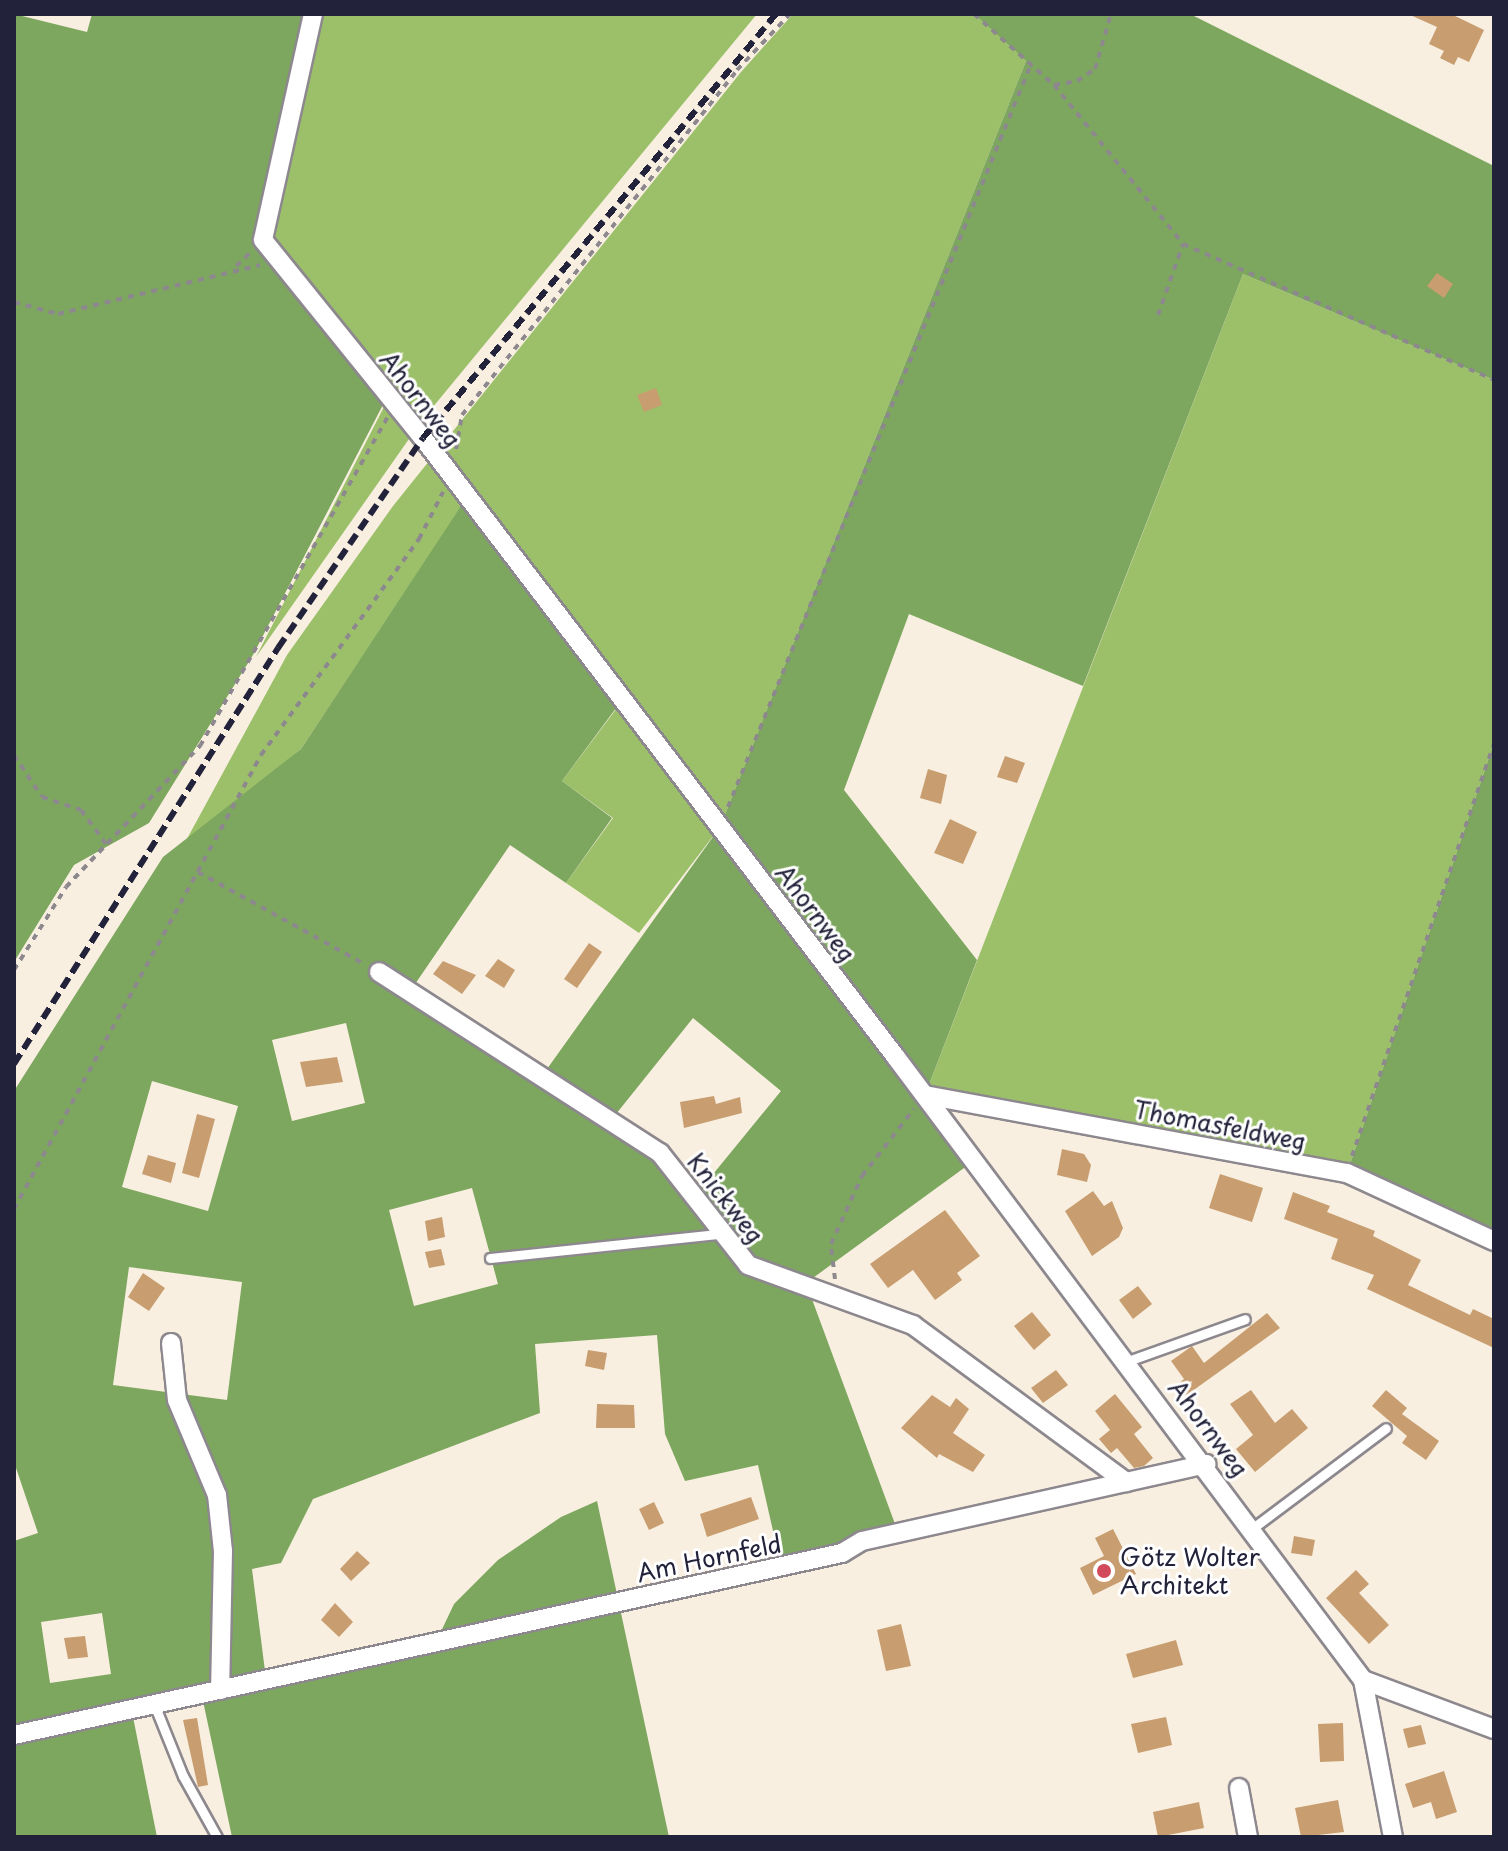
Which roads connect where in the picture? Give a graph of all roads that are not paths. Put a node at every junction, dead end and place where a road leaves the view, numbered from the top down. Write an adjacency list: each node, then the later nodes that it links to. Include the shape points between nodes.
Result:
1 (313, 14): 3 (street, Ahornweg, via 263,240 451,476)
2 (379, 972): 4 (street, Knickweg, via 660,1153 696,1195)
3 (925, 1095): 5 (street, Thomasfeldweg, via 1347,1173); 9 (street, Ahornweg)
4 (718, 1234): 6 (lane); 12 (street, Knickweg, via 748,1265 837,1293 913,1325)
5 (1494, 1241)
6 (490, 1258)
7 (1245, 1319): 9 (lane)
8 (171, 1343): 15 (street, via 177,1400 217,1495 223,1551)
9 (1128, 1361): 11 (street, Ahornweg)
10 (1386, 1428): 13 (lane)
11 (1206, 1464): 12 (street, Am Hornfeld); 13 (street, Ahornweg)
12 (1126, 1482): 15 (street, Am Hornfeld, via 862,1541 842,1553)
13 (1253, 1528): 14 (street, Ahornweg)
14 (1363, 1680): 17 (street); 22 (street, Ahornweg)
15 (220, 1690): 16 (street, Am Hornfeld)
16 (154, 1704): 18 (street, Am Hornfeld); 20 (lane, via 183,1776)
17 (1494, 1729)
18 (14, 1735)
19 (1239, 1788): 21 (street)
20 (217, 1837)
21 (1248, 1837)
22 (1393, 1837)

